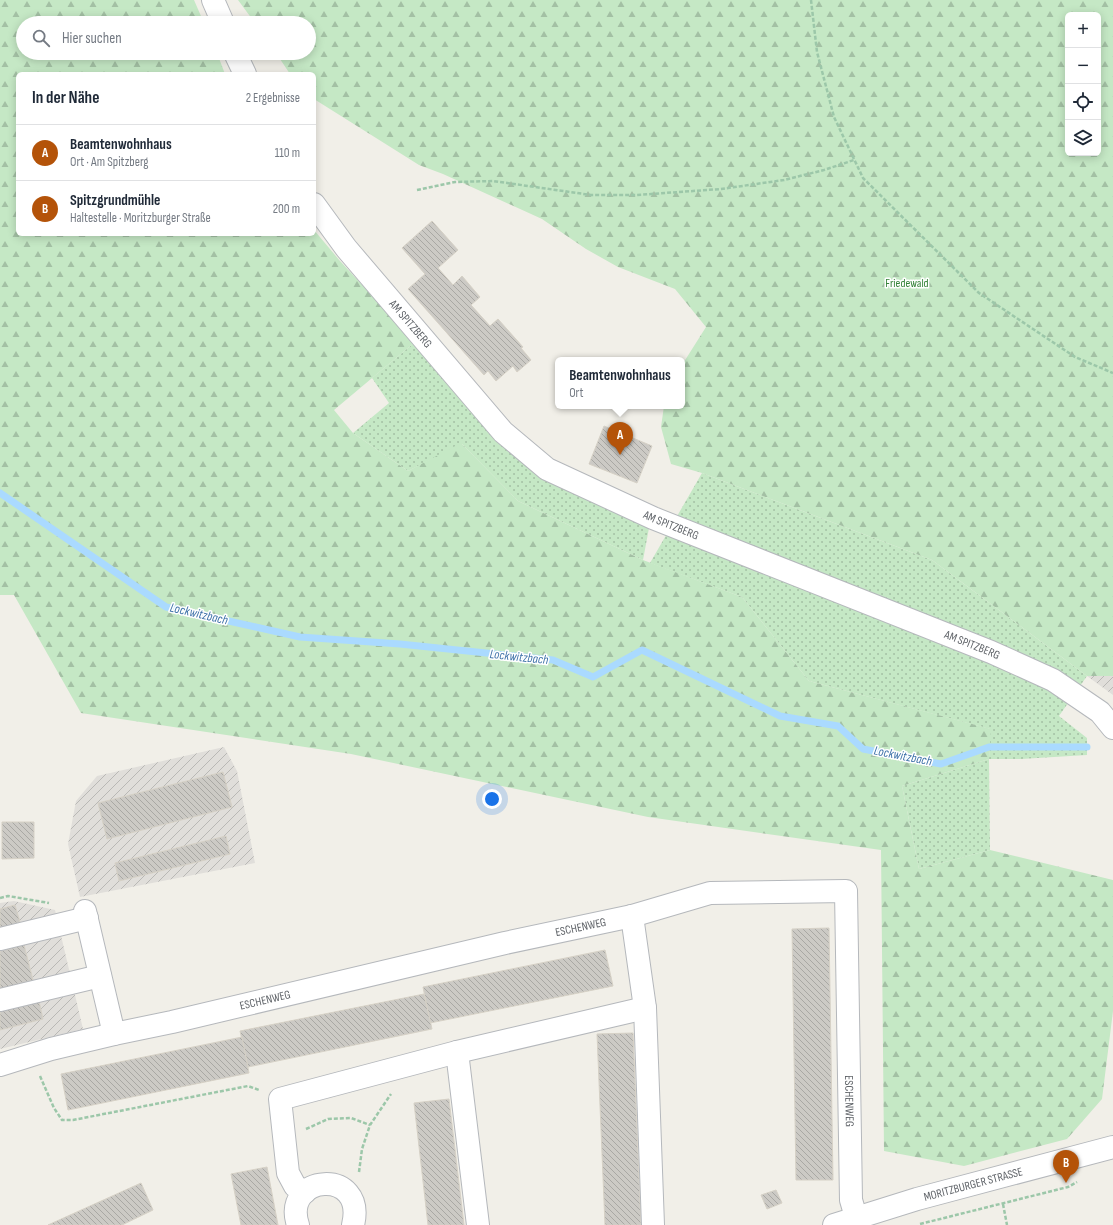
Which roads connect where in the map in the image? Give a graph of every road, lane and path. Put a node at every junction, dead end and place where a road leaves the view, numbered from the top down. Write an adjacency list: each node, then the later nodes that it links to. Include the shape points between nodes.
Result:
1 (213, 0): 3 (street)
2 (812, 0): 6 (path, via 817,52 834,117)
3 (220, 16)
4 (239, 60): 5 (street)
5 (244, 72)
6 (854, 160): 7 (path, via 784,180 721,189 637,195 591,195 493,181 455,182); 9 (path, via 863,178 979,293 1075,357)
7 (416, 190)
8 (316, 207): 10 (street, AM SPITZBERG, via 346,248 503,432 548,469 653,518 962,640 1054,680 1100,712)
9 (1113, 373)
10 (1113, 728)
11 (0, 898): 12 (path, via 8,896)
12 (51, 903)
13 (632, 916): 17 (street); 18 (street, ESCHENWEG); 31 (street, ESCHENWEG, via 710,893 846,891 851,1200)
14 (0, 939): 15 (street, via 86,914)
15 (100, 976): 16 (street); 18 (street)
16 (0, 1000)
17 (645, 1008): 19 (street); 35 (street)
18 (114, 1034): 20 (street, ESCHENWEG)
19 (457, 1052): 22 (street); 34 (street)
20 (32, 1055): 21 (street, ESCHENWEG); 23 (path, via 54,1108 62,1120 248,1086)
21 (0, 1065)
22 (407, 1065): 23 (street); 24 (path)
23 (280, 1099): 25 (street)
24 (370, 1125): 25 (path, via 351,1118 328,1119 310,1126); 29 (path, via 362,1149 358,1184)
25 (285, 1142): 28 (street, via 288,1173 295,1186)
26 (1112, 1150): 31 (street, MORITZBURGER STRASSE, via 917,1199)
27 (1081, 1180): 30 (path, via 1068,1187)
28 (305, 1192): 29 (street, via 312,1186 322,1183 342,1188); 32 (street, via 296,1208)
29 (350, 1196): 33 (street, via 356,1215)
30 (1003, 1204): 37 (path); 38 (path)
31 (861, 1219): 36 (street, MORITZBURGER STRASSE)
32 (298, 1225)
33 (353, 1225)
34 (478, 1225)
35 (653, 1225)
36 (834, 1225)
37 (916, 1225)
38 (1007, 1225)

